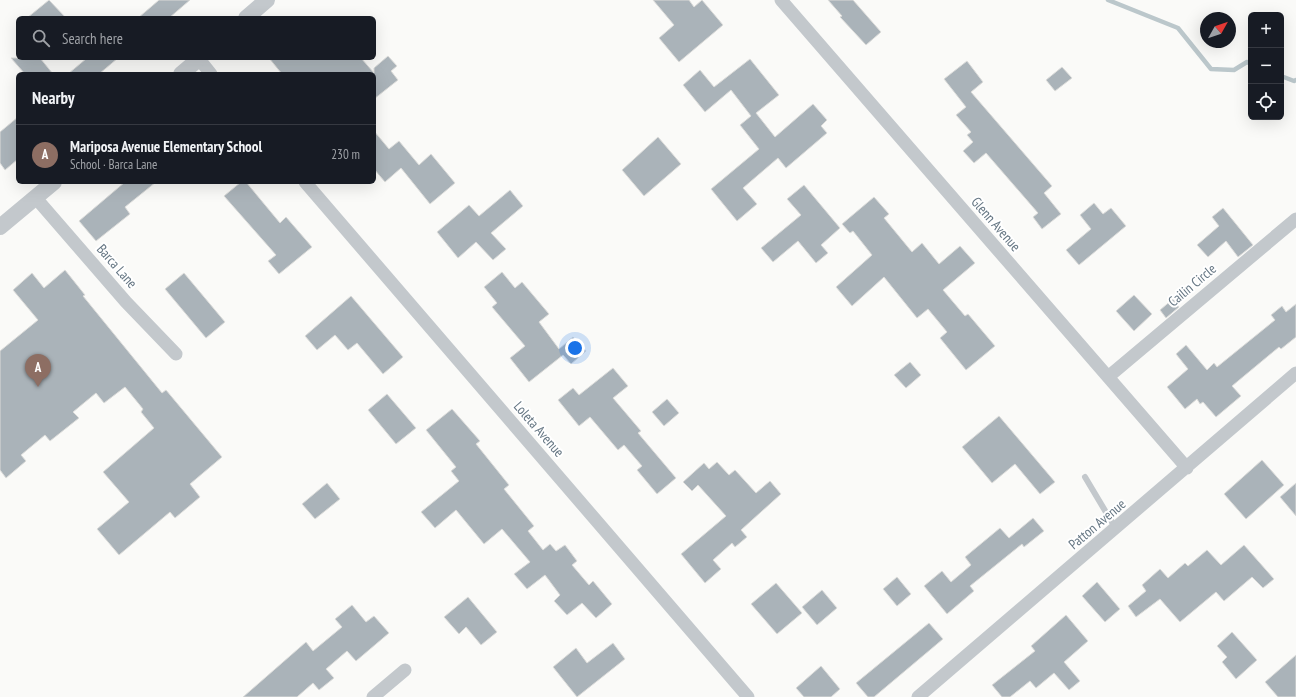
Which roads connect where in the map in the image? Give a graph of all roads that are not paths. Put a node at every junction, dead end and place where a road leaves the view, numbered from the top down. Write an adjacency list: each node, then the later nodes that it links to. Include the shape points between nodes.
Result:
1 (267, 0): 3 (street)
2 (781, 0): 15 (street, Glenn Avenue)
3 (248, 16)
4 (198, 60): 6 (street)
5 (200, 60): 7 (street)
6 (183, 72)
7 (210, 72)
8 (52, 184): 10 (street)
9 (306, 184): 22 (street, Loleta Avenue)
10 (35, 198): 12 (street); 13 (street, Barca Lane, via 126,302)
11 (1296, 218): 15 (street, Cailin Circle)
12 (0, 227)
13 (176, 354)
14 (1296, 373): 16 (street, Patton Avenue)
15 (1108, 377): 16 (street, Glenn Avenue)
16 (1187, 468): 18 (street, Patton Avenue)
17 (1085, 476): 18 (lane)
18 (1116, 529): 20 (street, Patton Avenue)
19 (405, 670): 21 (street)
20 (922, 696)
21 (373, 697)
22 (748, 697)

